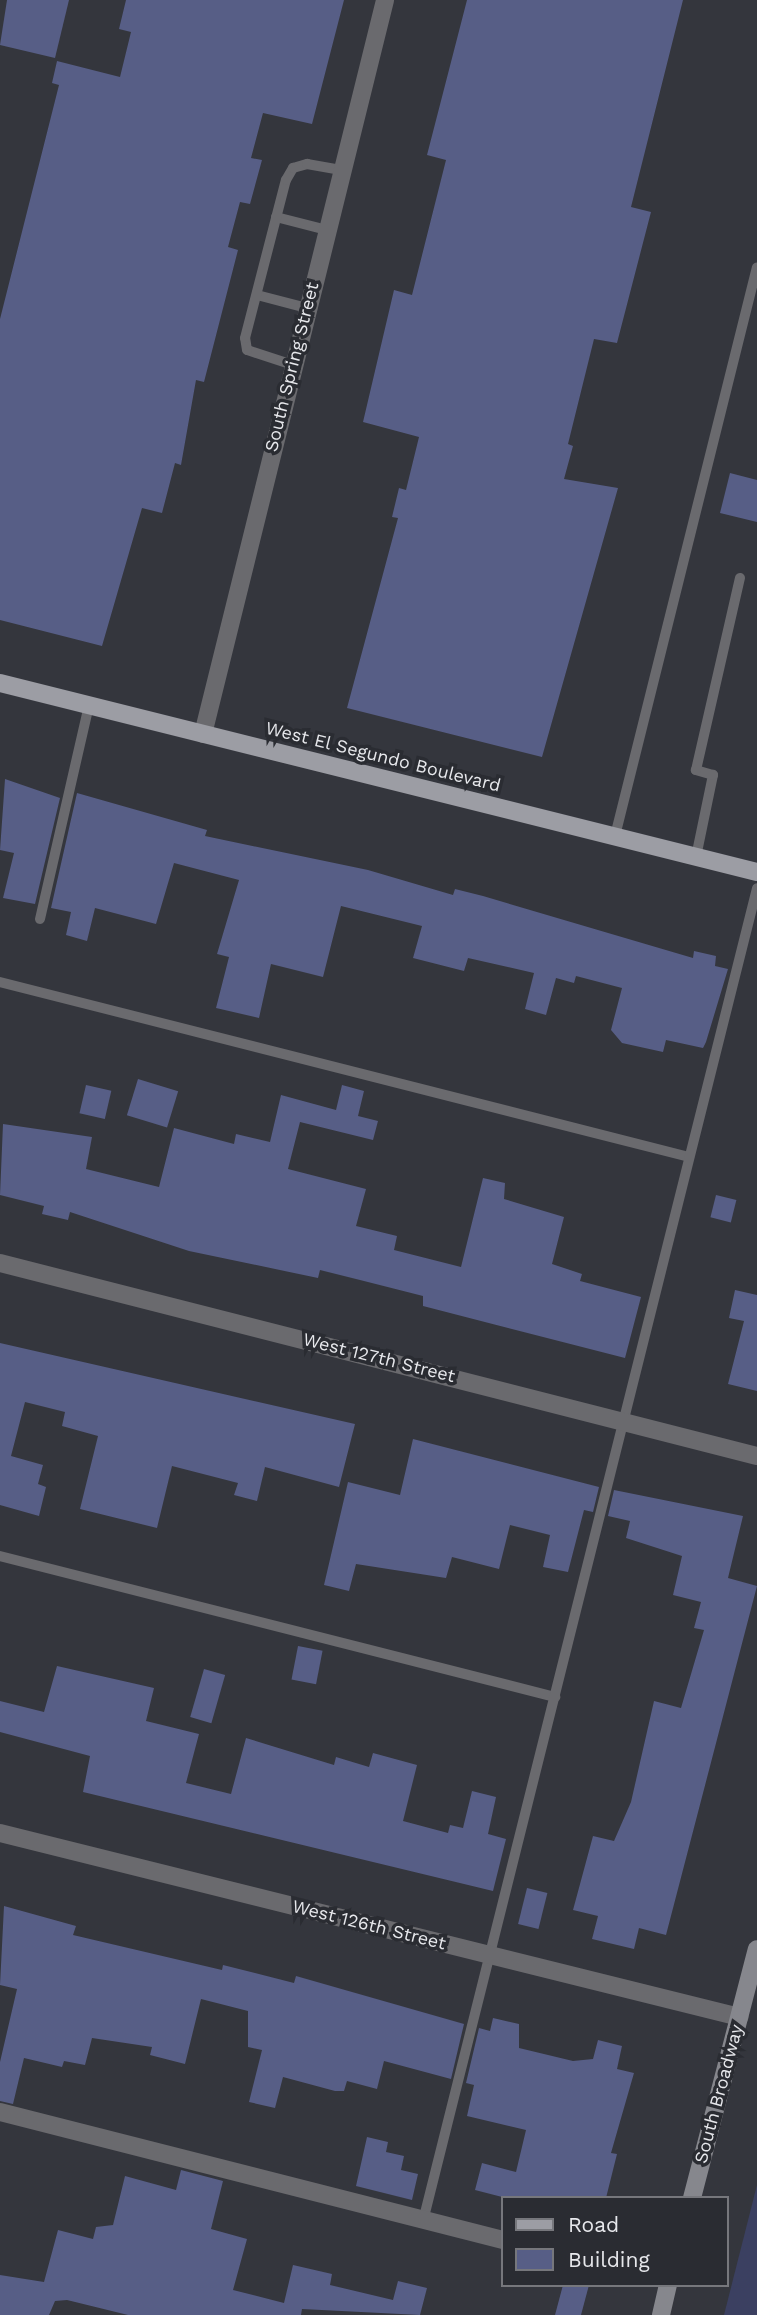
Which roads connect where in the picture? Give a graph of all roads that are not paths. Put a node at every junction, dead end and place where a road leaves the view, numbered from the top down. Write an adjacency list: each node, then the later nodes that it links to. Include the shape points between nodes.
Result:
1 (385, 0): 2 (street, South Spring Street)
2 (342, 170): 3 (lane, via 293,168); 4 (street, South Spring Street)
3 (276, 217): 4 (lane); 6 (lane)
4 (327, 230): 7 (street, South Spring Street)
5 (757, 267): 13 (lane)
6 (257, 295): 7 (lane); 8 (lane, via 247,350)
7 (307, 308): 8 (street, South Spring Street)
8 (293, 365): 12 (street, South Spring Street)
9 (740, 578): 14 (lane, via 696,770 713,775)
10 (0, 683): 11 (main road, West El Segundo Boulevard)
11 (89, 705): 12 (main road, West El Segundo Boulevard); 17 (lane)
12 (202, 734): 13 (main road, West El Segundo Boulevard)
13 (615, 836): 14 (main road, West El Segundo Boulevard)
14 (696, 857): 15 (main road, West El Segundo Boulevard)
15 (757, 872)
16 (757, 888): 19 (lane)
17 (40, 919)
18 (0, 982): 19 (lane)
19 (689, 1157): 21 (lane)
20 (0, 1262): 21 (street, West 127th Street)
21 (624, 1420): 22 (street, West 127th Street); 24 (lane)
22 (757, 1456)
23 (0, 1556): 24 (lane)
24 (555, 1697): 27 (lane)
25 (0, 1833): 27 (street, West 126th Street)
26 (757, 1949): 28 (main road, South Broadway)
27 (489, 1955): 28 (street, West 126th Street); 31 (lane)
28 (739, 2017): 30 (main road, South Broadway)
29 (0, 2112): 31 (street)
30 (693, 2196)
31 (423, 2221): 32 (street)
32 (502, 2240)
33 (668, 2287): 34 (main road)
34 (661, 2315)

